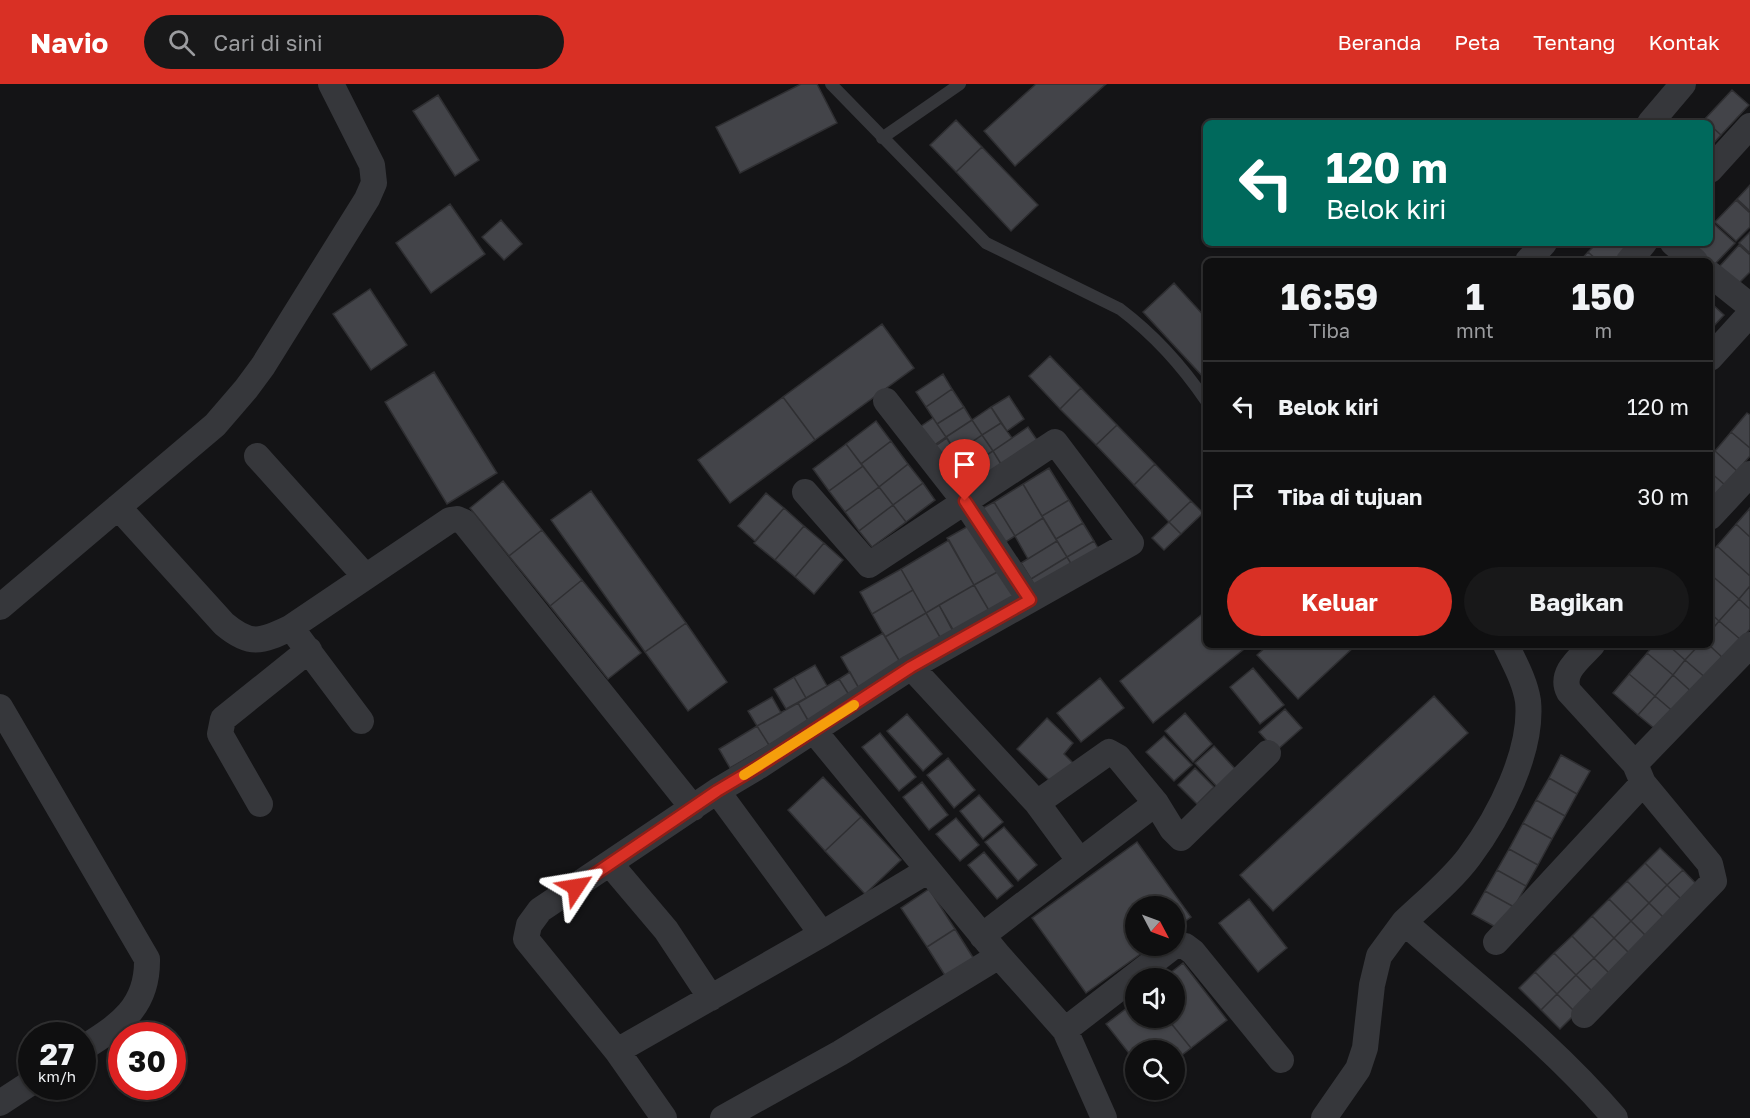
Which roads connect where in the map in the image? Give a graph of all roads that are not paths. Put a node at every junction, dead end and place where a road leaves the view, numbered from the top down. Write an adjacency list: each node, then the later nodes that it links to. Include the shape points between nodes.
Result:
1 (331, 84): 25 (street, via 372,165 374,183 367,199 246,389 215,425)
2 (831, 84): 7 (lane)
3 (960, 84): 7 (lane)
4 (1683, 84): 5 (street)
5 (1653, 120)
6 (1750, 126): 8 (street)
7 (882, 138): 19 (lane, via 986,243 1134,319 1168,353)
8 (1713, 167)
9 (1541, 246): 12 (street)
10 (1642, 246): 13 (street)
11 (1676, 246): 14 (street)
12 (1531, 258)
13 (1632, 258)
14 (1691, 258)
15 (1713, 276): 16 (street)
16 (1750, 306)
17 (1750, 314): 18 (street)
18 (1713, 355)
19 (1203, 397)
20 (886, 401): 24 (street)
21 (257, 456): 27 (street)
22 (1750, 474): 26 (street)
23 (805, 492): 24 (street, via 870,565)
24 (965, 501): 28 (street); 28 (street, via 1055,441 1131,543)
25 (118, 507): 29 (street); 30 (street, via 238,636 252,641)
26 (1713, 514)
27 (365, 576): 30 (street); 45 (street, via 450,520 464,522)
28 (1030, 600): 35 (street)
29 (0, 607)
30 (290, 628): 34 (street)
31 (1750, 645): 40 (street)
32 (1507, 648): 49 (street, via 1527,698 1520,762 1496,816 1468,858)
33 (1589, 648): 40 (street, via 1566,676 1565,685)
34 (309, 650): 37 (street); 44 (street, via 223,718 220,726 220,734)
35 (911, 667): 38 (street); 42 (street)
36 (0, 707): 57 (street, via 147,959 147,980 140,999 124,1018)
37 (361, 721)
38 (814, 731): 41 (street); 48 (street)
39 (1268, 753): 43 (street, via 1181,838)
40 (1639, 774): 52 (street); 55 (street, via 1710,864 1714,881)
41 (717, 791): 45 (street); 50 (street)
42 (1037, 803): 43 (street, via 1109,752 1118,757); 46 (street)
43 (1156, 803): 46 (street)
44 (260, 804)
45 (693, 808): 47 (street)
46 (1079, 860): 51 (street)
47 (611, 865): 54 (street, via 666,930); 58 (street, via 540,910 529,925 526,939)
48 (927, 871): 50 (street); 51 (street)
49 (1404, 922): 65 (street, via 1379,956 1365,1048 1358,1069); 66 (street, via 1541,1043)
50 (822, 934): 54 (street)
51 (982, 936): 53 (street)
52 (1496, 942)
53 (999, 957): 56 (street); 63 (street)
54 (711, 998): 58 (street)
55 (1584, 1015)
56 (1065, 1030): 59 (street, via 1175,945 1185,946); 64 (street)
57 (96, 1039)
58 (617, 1051): 62 (street)
59 (1281, 1060)
60 (18, 1091): 61 (street)
61 (0, 1103)
62 (664, 1118)
63 (723, 1118)
64 (1104, 1118)
65 (1324, 1118)
66 (1615, 1118)

